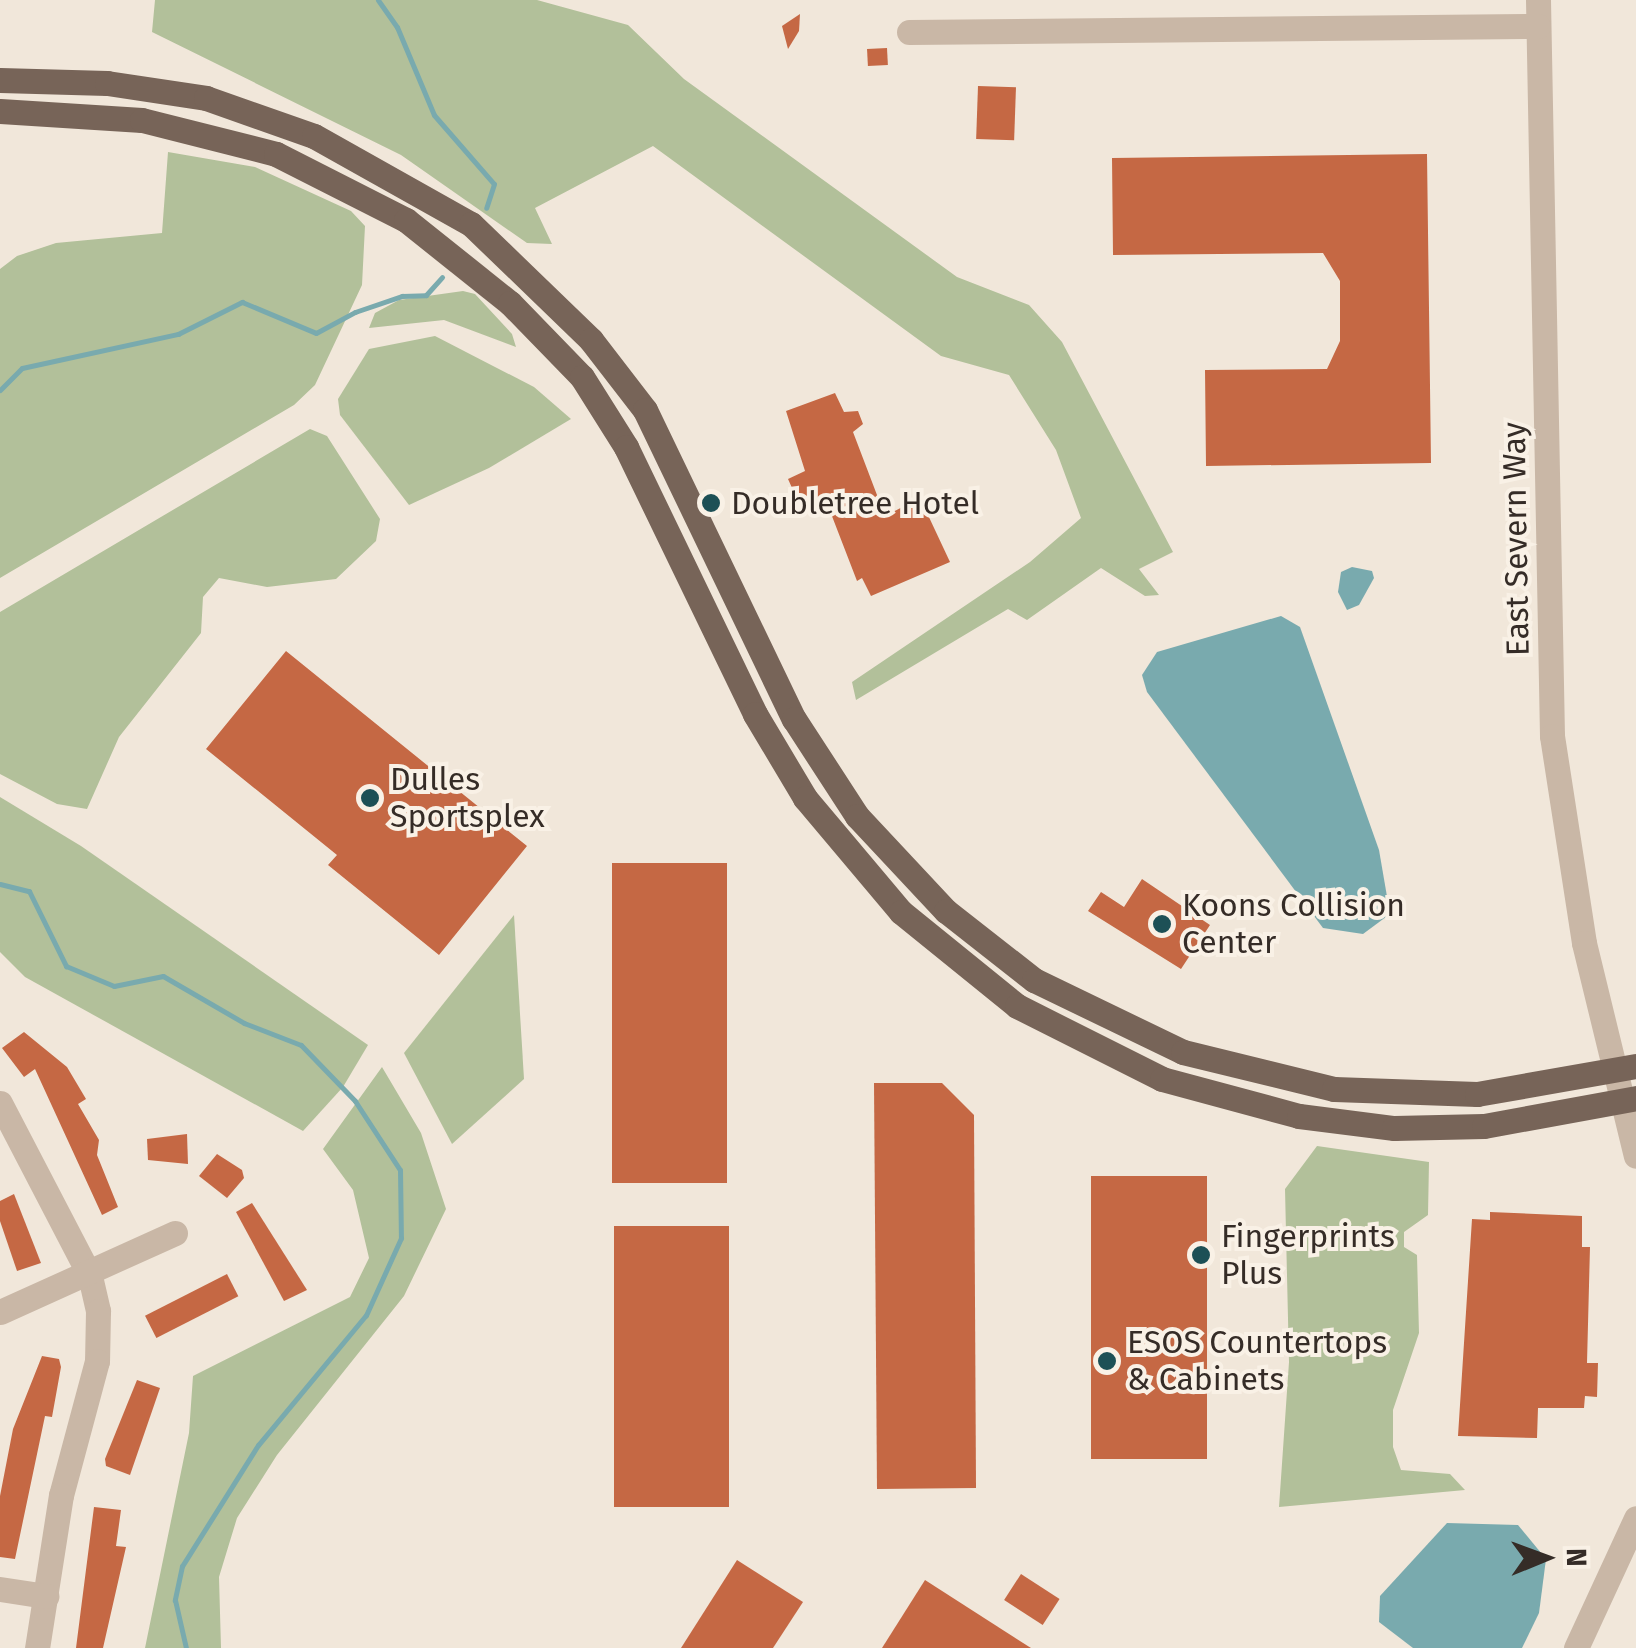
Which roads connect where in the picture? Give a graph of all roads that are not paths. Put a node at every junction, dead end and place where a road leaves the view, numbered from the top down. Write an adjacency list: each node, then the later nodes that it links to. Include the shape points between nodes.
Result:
1 (1538, 13): 2 (street); 5 (street, East Severn Way, via 1552,736 1580,925)
2 (909, 32)
3 (0, 80): 5 (main road, via 107,83 206,98 314,136 471,224 591,340 645,410 794,719 857,816 946,911 1034,980 1183,1052 1316,1086 1477,1094)
4 (0, 112): 6 (main road, via 142,120 276,154 406,220 510,303 582,377 626,447 755,714 805,798 900,912 1017,1006 1162,1079 1300,1116 1394,1128 1484,1126)
5 (1627, 1068): 6 (street, East Severn Way)
6 (1630, 1100): 8 (street, East Severn Way)
7 (0, 1103): 10 (street)
8 (1636, 1156)
9 (175, 1233): 10 (street)
10 (90, 1276): 11 (street); 14 (street, via 98,1360 66,1476)
11 (0, 1312)
12 (1636, 1518): 16 (street)
13 (0, 1588): 14 (street)
14 (46, 1596): 15 (street)
15 (38, 1648)
16 (1576, 1648)

